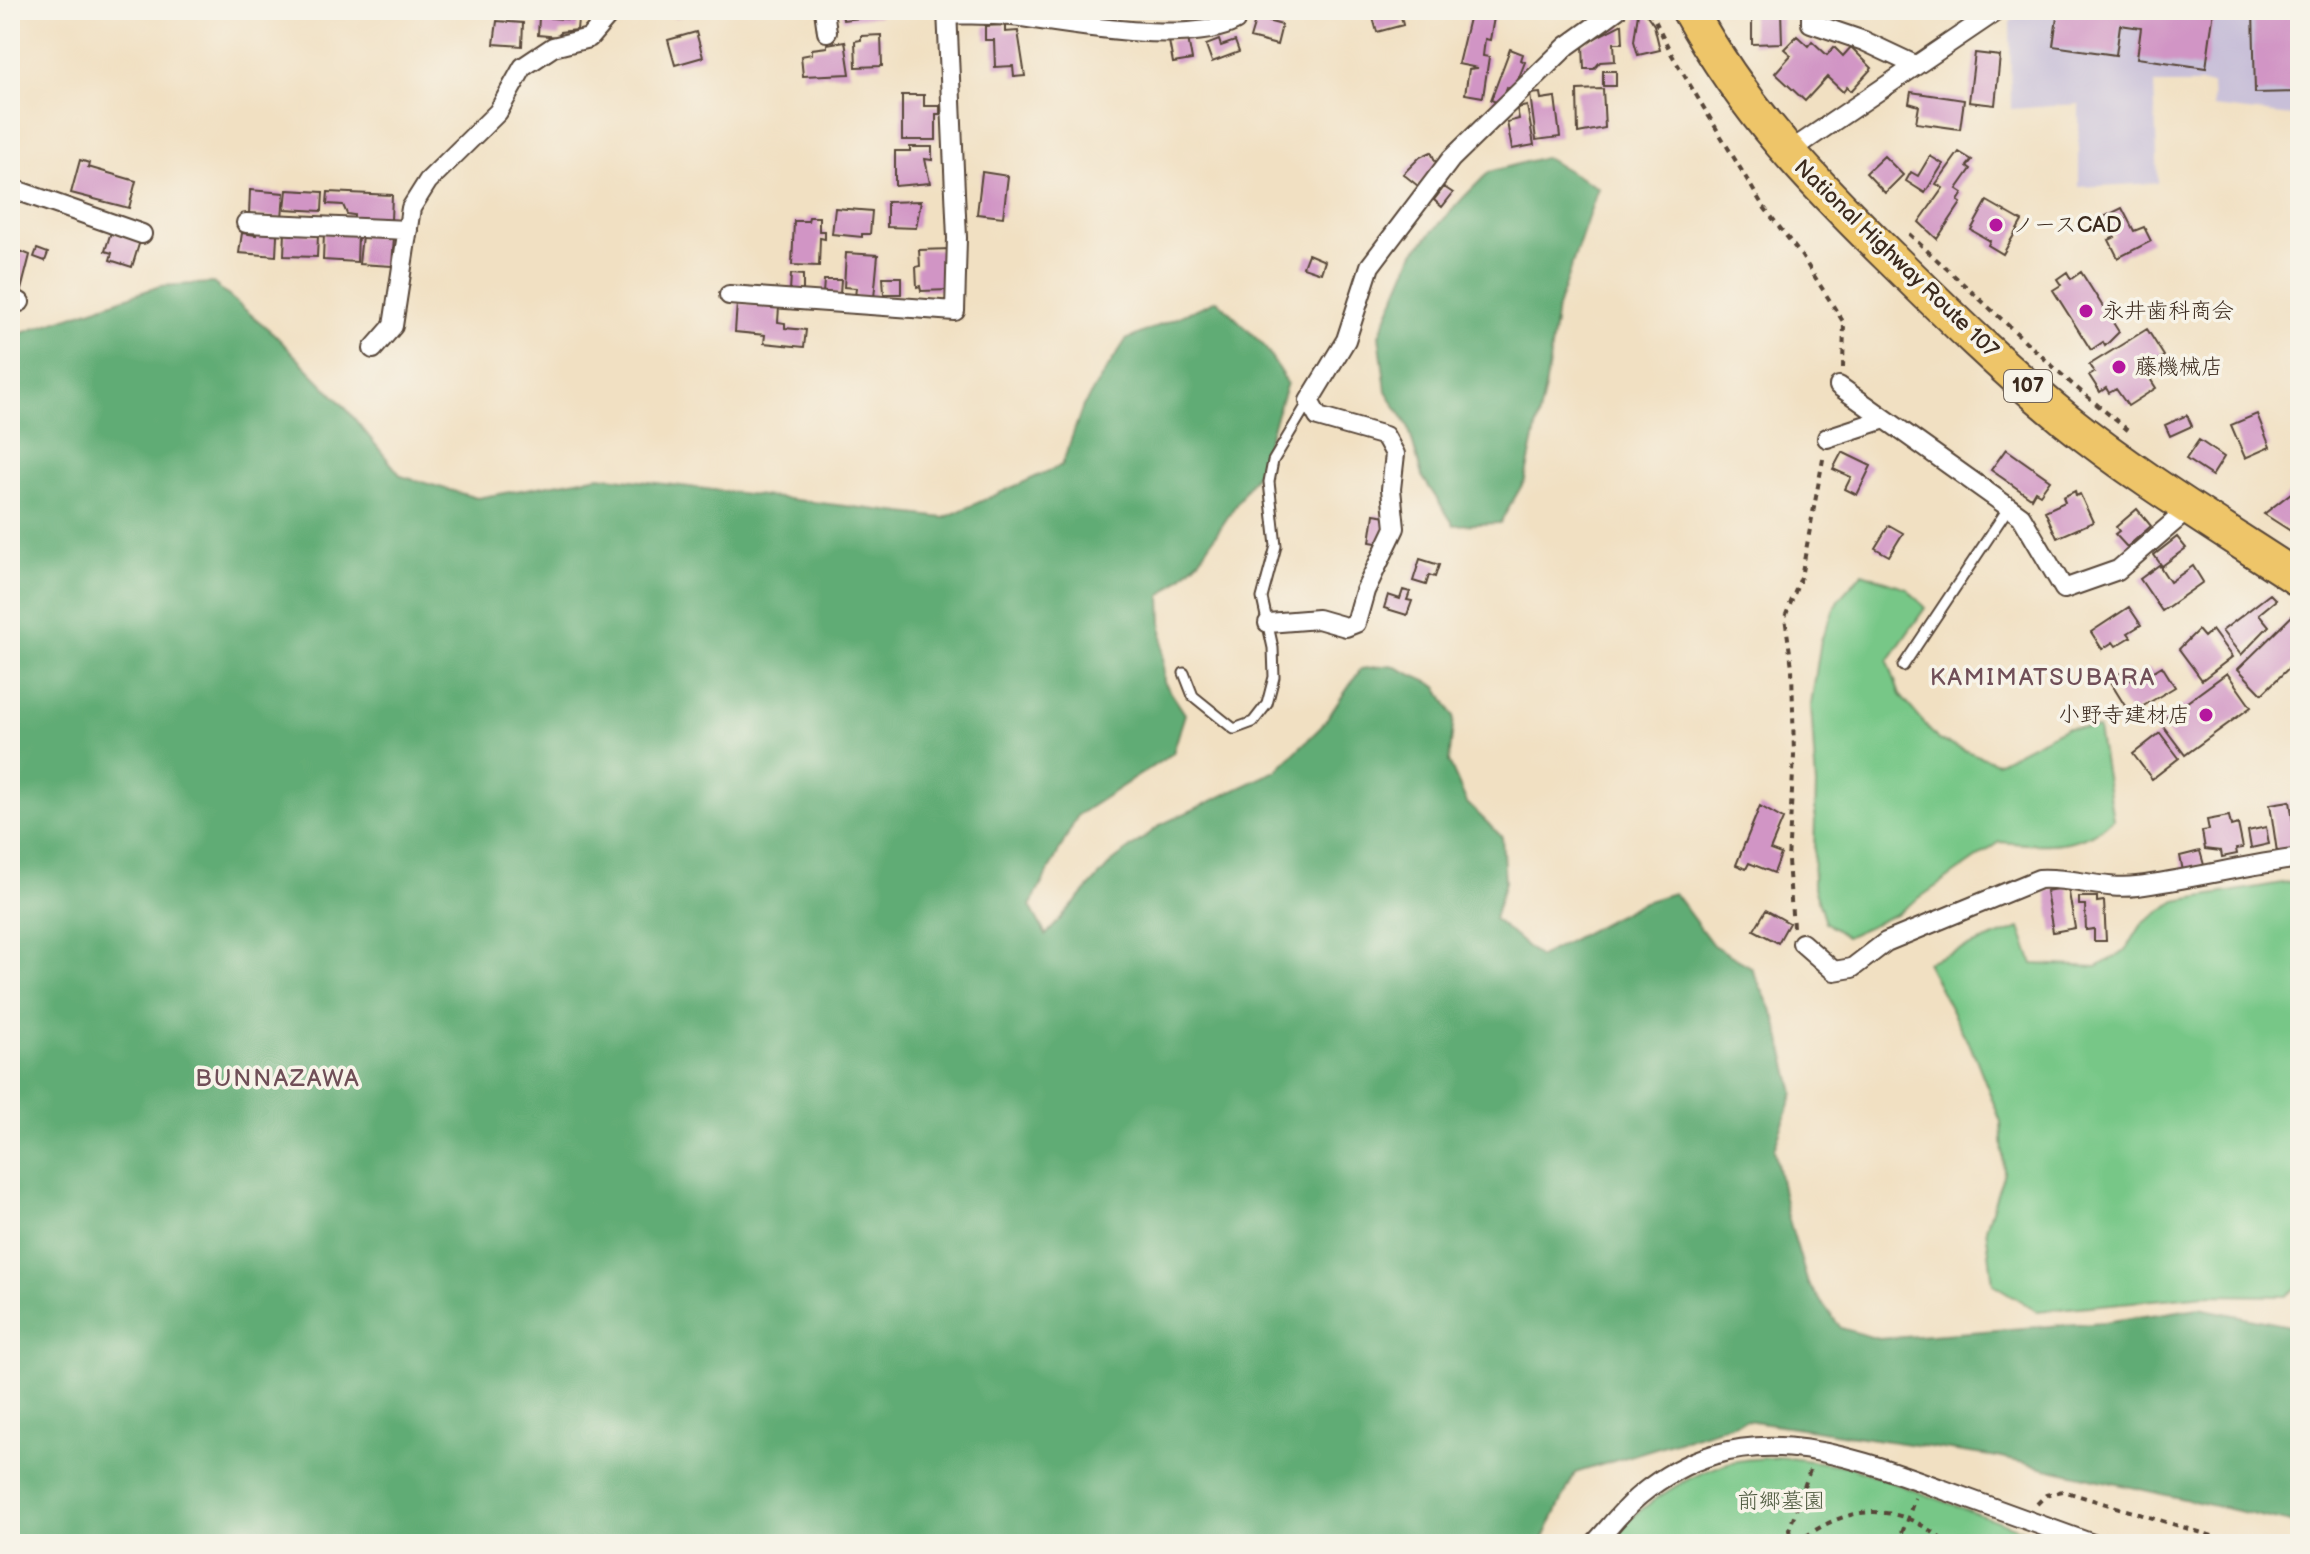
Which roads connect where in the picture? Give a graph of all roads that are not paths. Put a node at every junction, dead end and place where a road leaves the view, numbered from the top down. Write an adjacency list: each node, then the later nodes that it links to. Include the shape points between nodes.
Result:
1 (613, 10): 14 (street, via 589,38 553,47 523,67 498,112 428,181 411,208)
2 (824, 10): 9 (street)
3 (1235, 10): 8 (street, via 1235,21 1223,28 1138,32)
4 (1617, 10): 19 (street, via 1567,46 1451,159 1370,266 1346,340)
5 (1689, 10): 11 (highway, National Highway Route 107 / 107, via 1729,80)
6 (1811, 10): 10 (street, via 1811,23)
7 (1998, 10): 10 (street)
8 (947, 12): 16 (street, via 955,311)
9 (827, 32)
10 (1915, 65): 11 (street)
11 (1787, 153): 23 (highway, National Highway Route 107 / 107, via 1950,315 2065,419)
12 (10, 188): 15 (street)
13 (246, 223): 14 (street)
14 (408, 230): 17 (street, via 393,326)
15 (142, 234)
16 (729, 295)
17 (373, 349)
18 (1839, 386): 20 (street)
19 (1309, 401): 25 (lane, via 1273,461 1269,482 1276,546 1262,598); 25 (street, via 1318,417 1385,436 1395,454 1395,528 1356,623)
20 (1885, 419): 21 (street); 22 (street)
21 (1827, 438)
22 (2009, 507): 23 (street, via 2021,516 2064,589 2118,570); 26 (lane)
23 (2190, 508): 24 (highway, National Highway Route 107 / 107)
24 (2300, 580)
25 (1268, 623): 27 (lane, via 1274,677 1267,704 1253,722 1234,729 1215,718 1193,696)
26 (1903, 666)
27 (1184, 673)
28 (2300, 858): 29 (street, via 2136,886 2039,879 1886,942 1852,968 1834,971)
29 (1802, 943)
30 (1594, 1544): 31 (street, via 1640,1495 1685,1468 1730,1450 1790,1446 1842,1453)
31 (2093, 1544)

